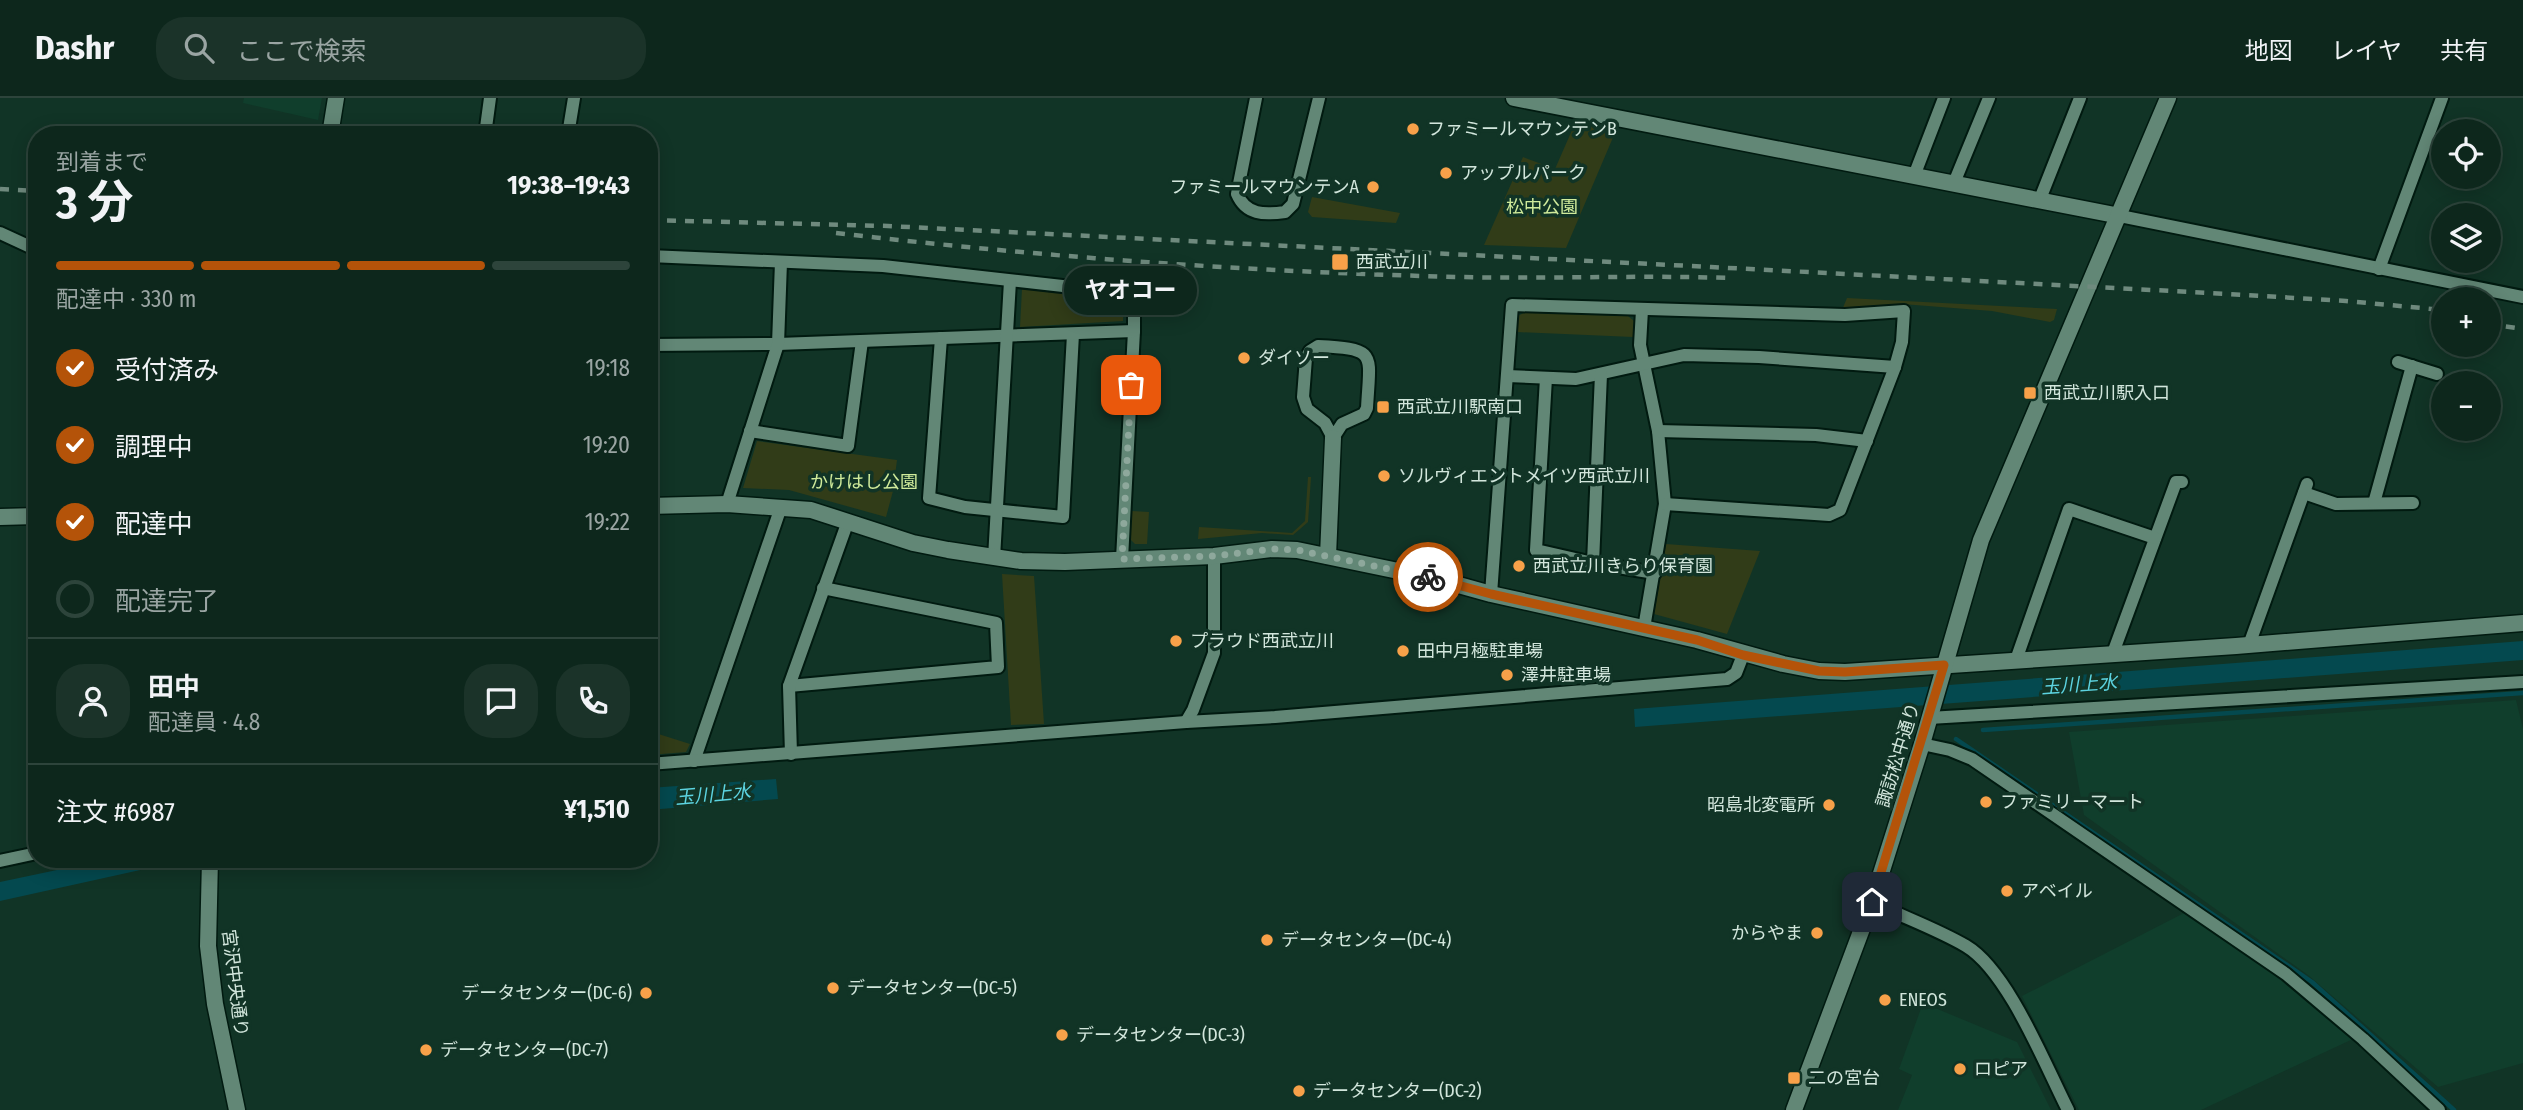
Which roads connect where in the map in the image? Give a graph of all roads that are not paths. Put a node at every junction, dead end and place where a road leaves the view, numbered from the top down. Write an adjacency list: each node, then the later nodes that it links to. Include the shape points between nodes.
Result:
1 (337, 98): 13 (street)
2 (490, 98): 14 (street)
3 (574, 98): 15 (street)
4 (1256, 98): 5 (street, via 1237,194 1249,211 1268,215 1285,212 1293,204)
5 (1319, 98)
6 (1514, 98): 12 (street)
7 (1944, 98): 16 (street)
8 (1989, 98): 17 (street)
9 (2080, 98): 18 (street)
10 (2168, 98): 19 (street, 諏訪松中通り)
11 (2442, 98): 24 (street)
12 (1569, 103): 16 (street)
13 (332, 126)
14 (486, 126)
15 (569, 126)
16 (1914, 176): 17 (street)
17 (1955, 183): 18 (street)
18 (2040, 199): 19 (street)
19 (2120, 216): 24 (street); 73 (street, 諏訪松中通り, via 1982,540)
20 (0, 233): 21 (street)
21 (28, 246)
22 (658, 256): 23 (street)
23 (781, 262): 25 (street, via 883,266); 33 (street)
24 (2379, 269): 26 (street)
25 (1010, 281): 28 (street, via 1134,294); 30 (street)
26 (2523, 297)
27 (1642, 310): 36 (street); 38 (street, via 1904,312); 41 (street, via 1511,305)
28 (1134, 331): 29 (street); 62 (street)
29 (1073, 334): 30 (street); 54 (street, via 1062,517)
30 (1007, 335): 31 (street); 54 (street)
31 (940, 338): 32 (street); 54 (street, via 929,498)
32 (862, 341): 33 (street); 44 (street, via 848,446)
33 (779, 344): 34 (street); 44 (street)
34 (658, 345)
35 (2398, 362): 37 (street)
36 (1644, 364): 38 (street, via 1684,355); 40 (street); 45 (street)
37 (2412, 366): 39 (street); 48 (street)
38 (1895, 367): 46 (street)
39 (2431, 372)
40 (1601, 374): 42 (street); 63 (street)
41 (1507, 376): 42 (street); 66 (street)
42 (1546, 378): 63 (street, via 1536,550)
43 (1333, 428): 43 (street, via 1307,409 1303,397 1306,358 1318,346 1356,348 1369,361 1364,414); 60 (street)
44 (750, 431): 50 (street)
45 (1658, 431): 46 (street, via 1815,435); 51 (street)
46 (1867, 441): 51 (street, via 1835,513)
47 (2182, 482): 58 (street, via 2176,482)
48 (2374, 503): 49 (street); 69 (street, via 2336,503 2305,489)
49 (2413, 503)
50 (727, 504): 52 (street); 53 (street)
51 (1665, 504): 64 (street)
52 (658, 506)
53 (781, 506): 57 (street); 80 (street)
54 (997, 511): 61 (street)
55 (28, 516): 56 (street)
56 (0, 517)
57 (848, 520): 61 (street, via 913,543); 65 (street)
58 (2155, 538): 70 (street); 72 (street, via 2069,509)
59 (1214, 556): 60 (street, via 1272,549); 62 (street); 77 (street, via 1214,653)
60 (1328, 556): 66 (street)
61 (994, 558): 62 (street)
62 (1122, 559)
63 (1593, 564): 64 (street)
64 (1655, 573): 68 (street)
65 (823, 588): 75 (street); 75 (street, via 996,623 998,667)
66 (1491, 594): 68 (street)
67 (2523, 623): 69 (street)
68 (1644, 628): 71 (street)
69 (2249, 645): 70 (street)
70 (2112, 653): 72 (street)
71 (1743, 655): 73 (street, via 1819,671); 77 (street, via 1736,673 1727,679)
72 (2016, 660): 73 (street)
73 (1944, 665): 76 (street, 諏訪松中通り)
74 (2523, 682): 76 (street)
75 (789, 686): 79 (street)
76 (1931, 712): 78 (street, 諏訪松中通り)
77 (1186, 722): 79 (street)
78 (1922, 744): 85 (street, 諏訪松中通り); 89 (street, via 1972,759 2286,974)
79 (792, 754): 80 (street)
80 (694, 761): 81 (street)
81 (658, 763)
82 (28, 855): 83 (street)
83 (0, 860)
84 (210, 868): 86 (street, 宮沢中央通り, via 208,946)
85 (1872, 902): 87 (street, 諏訪松中通り); 88 (street, via 1966,946 1991,967)
86 (237, 1110)
87 (1794, 1110)
88 (2068, 1110)
89 (2439, 1110)

